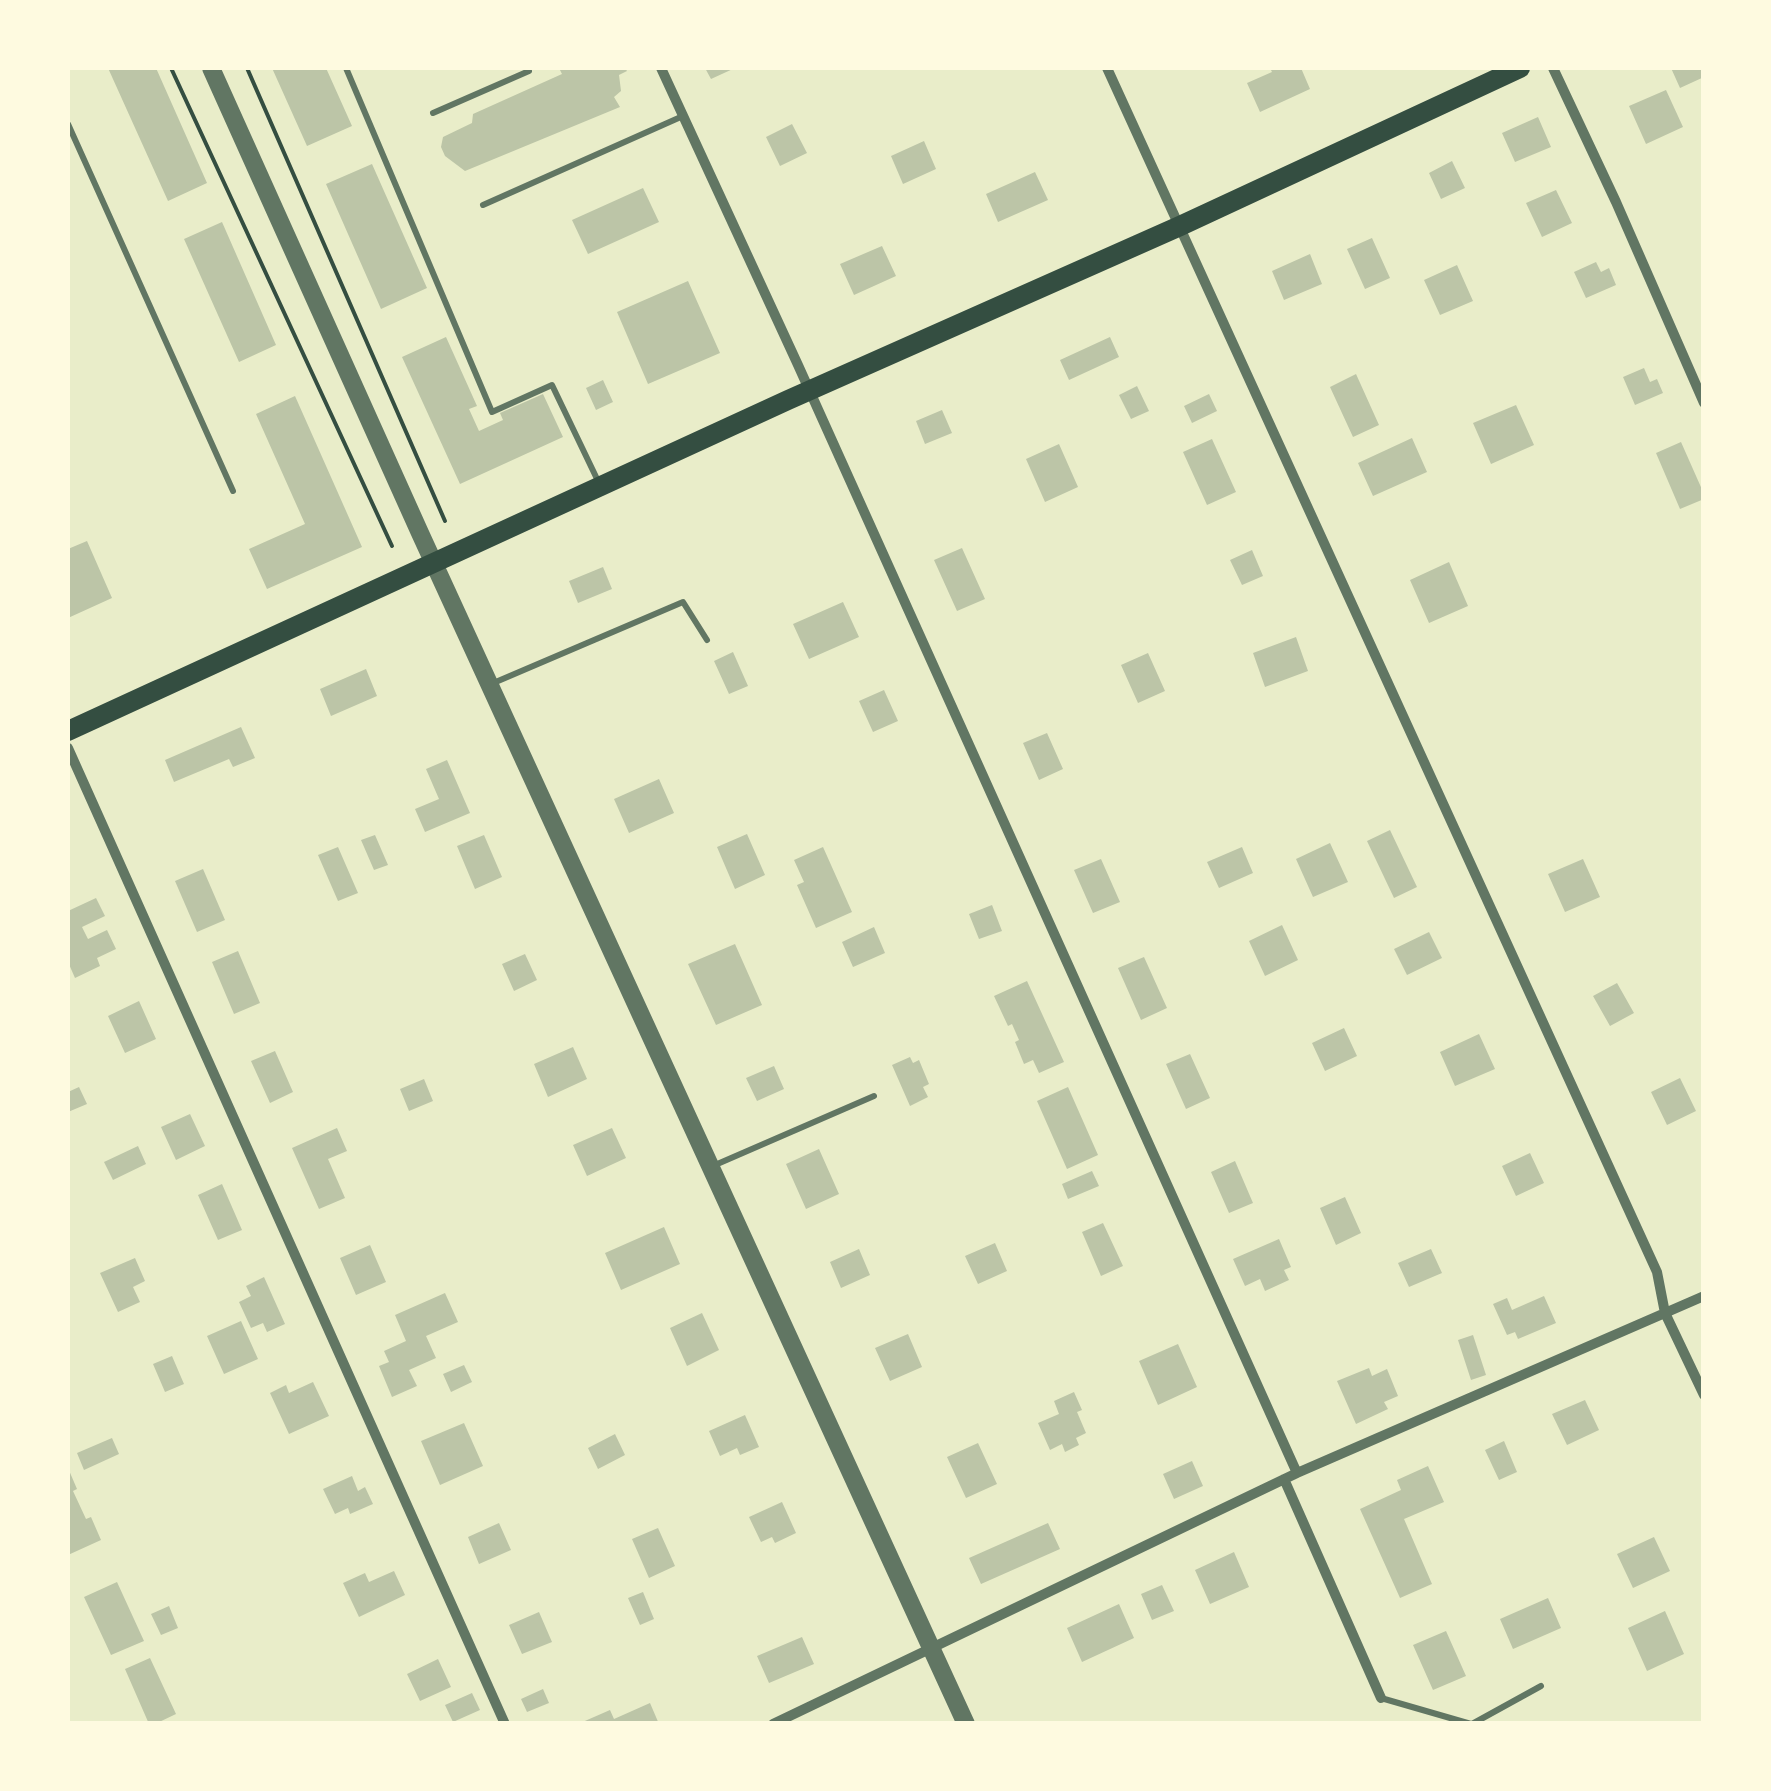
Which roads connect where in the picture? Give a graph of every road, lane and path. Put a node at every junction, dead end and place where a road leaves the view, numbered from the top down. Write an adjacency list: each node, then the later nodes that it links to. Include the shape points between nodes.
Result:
1 (171, 68): 20 (path)
2 (212, 68): 21 (street)
3 (247, 68): 19 (path)
4 (346, 68): 17 (lane, via 492,412 552,385)
5 (528, 68): 10 (lane)
6 (662, 68): 11 (street)
7 (1107, 68): 14 (street)
8 (1520, 68): 14 (main road)
9 (1553, 68): 16 (street)
10 (433, 113)
11 (683, 116): 13 (lane); 15 (street)
12 (68, 124): 18 (lane)
13 (483, 206)
14 (1180, 226): 15 (main road); 29 (street, via 1658,1272)
15 (810, 391): 17 (main road); 31 (street)
16 (1704, 404)
17 (600, 486): 21 (main road)
18 (233, 491)
19 (446, 521)
20 (392, 546)
21 (434, 563): 23 (street); 24 (main road)
22 (706, 640): 23 (lane, via 683,602)
23 (490, 685): 27 (street)
24 (68, 730)
25 (68, 748): 36 (street)
26 (874, 1096): 27 (lane)
27 (710, 1166): 33 (street)
28 (1704, 1296): 29 (street)
29 (1665, 1313): 30 (street); 31 (street)
30 (1704, 1394)
31 (1297, 1473): 32 (street)
32 (1284, 1479): 33 (street); 35 (street)
33 (932, 1649): 37 (street); 38 (street)
34 (1541, 1686): 39 (lane)
35 (1380, 1698): 39 (lane)
36 (505, 1724)
37 (772, 1724)
38 (966, 1724)
39 (1472, 1724)

